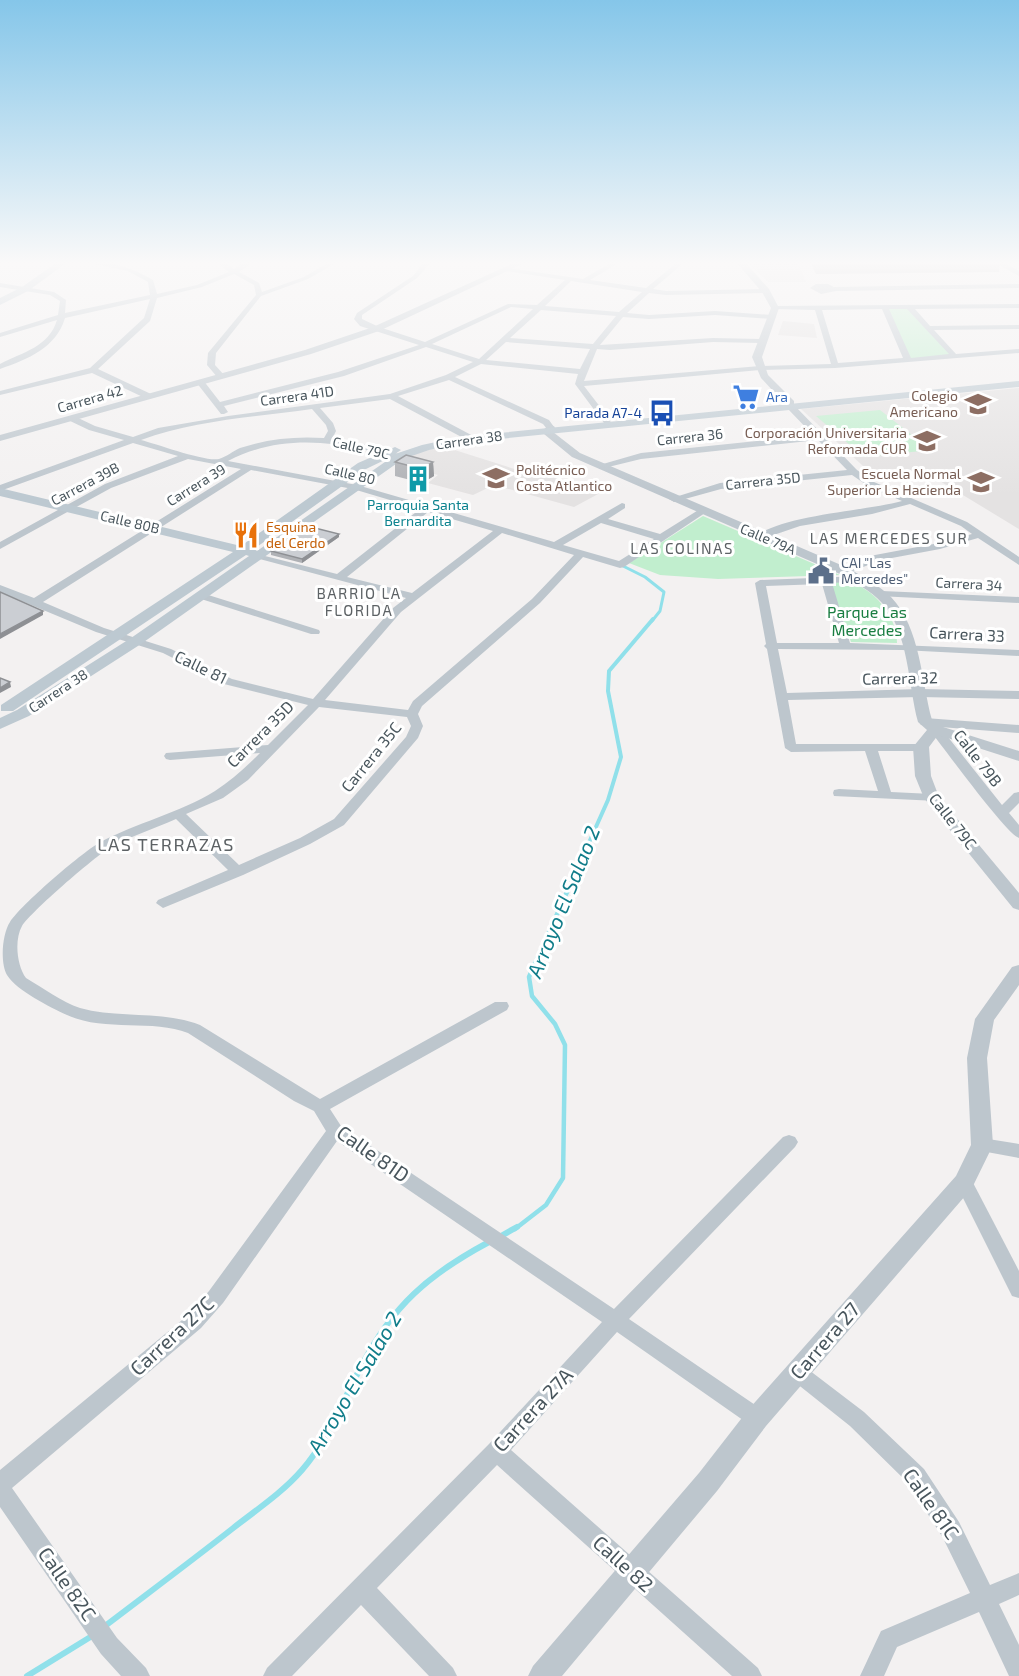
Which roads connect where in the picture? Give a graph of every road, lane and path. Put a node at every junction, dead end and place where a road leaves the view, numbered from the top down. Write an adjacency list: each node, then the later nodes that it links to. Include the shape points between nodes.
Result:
1 (54, 339): 20 (street)
2 (126, 339): 22 (street)
3 (223, 339): 24 (street, via 212,353 211,365)
4 (344, 339): 24 (street, Carrera 42)
5 (407, 339): 13 (street)
6 (440, 339): 13 (street)
7 (600, 339): 14 (street)
8 (827, 339): 19 (street)
9 (899, 339): 17 (street)
10 (939, 339): 16 (street)
11 (504, 340): 14 (street); 18 (street, Carrera 41D)
12 (761, 341): 14 (street); 21 (street, via 757,357)
13 (426, 346): 18 (street); 33 (street, via 341,374)
14 (595, 348): 23 (street)
15 (1019, 351): 16 (street)
16 (954, 356): 17 (street)
17 (908, 360): 19 (street)
18 (480, 362): 23 (street); 25 (street, Carrera 41D)
19 (835, 366): 21 (street)
20 (0, 367)
21 (760, 368): 29 (street); 34 (street)
22 (93, 370): 30 (street); 31 (street)
23 (582, 372): 29 (street)
24 (221, 376): 26 (street, Carrera 42)
25 (449, 377): 32 (street, Carrera 41D); 39 (street, Calle 79A, via 546,422)
26 (200, 381): 31 (street, Carrera 42); 33 (street)
27 (0, 383): 30 (street)
28 (1019, 383): 34 (main road, Carrera 38)
29 (579, 384): 38 (street)
30 (4, 392)
31 (148, 396): 36 (street, Carrera 42)
32 (390, 396): 35 (street, Carrera 41D); 40 (street)
33 (219, 405): 37 (street)
34 (790, 405): 38 (main road, Carrera 38); 39 (main road, Carrera 38); 41 (street)
35 (315, 407): 37 (street, Carrera 41D); 44 (street, Calle 79C, via 332,431)
36 (71, 418): 42 (street, Carrera 42); 43 (street, Calle 80)
37 (228, 418): 43 (street, Carrera 41D, via 177,426)
38 (607, 421): 39 (main road, Carrera 38)
39 (549, 429): 40 (main road, Carrera 38); 48 (street, Calle 79A, via 576,455)
40 (468, 436): 45 (main road, Carrera 38, via 418,443)
41 (819, 437): 48 (street, Carrera 36, via 641,456); 50 (street)
42 (0, 438)
43 (130, 441): 46 (street, Calle 80); 53 (street, Carrera 41D)
44 (326, 441): 45 (street, Calle 79C); 47 (street, Carrera 39, via 274,443 244,449)
45 (393, 455): 51 (main road, Carrera 38, via 374,459); 52 (main road, Carrera 38)
46 (187, 456): 47 (street, Calle 80); 59 (street, Carrera 39B, via 130,476)
47 (219, 462): 49 (street, Calle 80)
48 (600, 466): 55 (street, Calle 79A)
49 (250, 467): 51 (street, Calle 80); 62 (street, Carrera 39)
50 (854, 472): 55 (street, Carrera 35D, via 720,486); 56 (street)
51 (336, 484): 52 (street, Calle 80); 69 (main road, Carrera 38)
52 (354, 487): 58 (street, Calle 80); 71 (main road, Carrera 38)
53 (0, 490): 59 (main road, Calle 80B)
54 (0, 499): 59 (main road, Calle 80B)
55 (674, 499): 60 (street, Calle 79A)
56 (908, 502): 64 (street, via 941,513); 65 (street, via 800,522)
57 (622, 506): 61 (street)
58 (427, 508): 63 (street, Calle 80); 74 (street)
59 (63, 511): 62 (main road, Calle 80B); 67 (street, Carrera 39B)
60 (704, 511): 65 (street, Calle 79A); 66 (street)
61 (599, 519): 66 (street); 68 (street)
62 (150, 530): 69 (main road, Calle 80B); 82 (street, Carrera 39)
63 (500, 530): 68 (street, Calle 80); 80 (street, Carrera 35D)
64 (981, 534): 72 (street); 73 (street, via 879,557)
65 (762, 536): 73 (street, Calle 79A)
66 (662, 538): 70 (street, Calle 80, via 620,565)
67 (0, 546)
68 (555, 546): 70 (street, Calle 80)
69 (240, 552): 71 (main road, Calle 80B); 84 (main road, Carrera 38)
70 (581, 553): 95 (street, Carrera 35C, via 536,601 417,704)
71 (257, 557): 74 (street, Calle 80B); 79 (main road, Carrera 38)
72 (1019, 562)
73 (844, 571): 75 (street, Calle 79A)
74 (339, 578): 80 (street, Calle 80B)
75 (862, 579): 76 (street); 78 (street, Calle 79A)
76 (826, 580): 86 (street, via 759,583); 87 (street)
77 (0, 588): 82 (street, Calle 81)
78 (882, 594): 81 (street, Carrera 34); 88 (street, Calle 79A, via 902,622)
79 (202, 596): 83 (street); 85 (main road, Carrera 38)
80 (414, 597): 93 (street, Carrera 35D, via 379,628)
81 (1019, 600)
82 (34, 603): 84 (street, Calle 81)
83 (315, 632)
84 (115, 634): 85 (street, Calle 81); 94 (main road, Carrera 38)
85 (136, 641): 93 (street, Calle 81, via 167,651 228,682); 96 (main road, Carrera 38)
86 (770, 646): 87 (street, Carrera 33); 92 (street)
87 (845, 646): 88 (street, Carrera 33)
88 (910, 648): 89 (street, Carrera 33); 90 (street, Calle 79A)
89 (1019, 653)
90 (920, 693): 91 (street, Carrera 32); 92 (street, Carrera 32); 97 (street, Calle 79A)
91 (1019, 695)
92 (782, 697): 101 (street, via 791,748)
93 (316, 703): 95 (street, Calle 81); 100 (street, Carrera 35D)
94 (0, 712)
95 (412, 714): 111 (street, Carrera 35C, via 417,726 412,738 339,822)
96 (0, 724)
97 (930, 725): 98 (street); 99 (street); 103 (street); 108 (street, Calle 79B)
98 (1019, 729)
99 (921, 747): 101 (street); 107 (street, Calle 79C, via 923,776)
100 (271, 748): 102 (street); 109 (street, Carrera 35D, via 243,777 218,795)
101 (871, 748): 105 (street)
102 (170, 756)
103 (1019, 756)
104 (839, 793): 105 (street)
105 (885, 794): 107 (street)
106 (1019, 796): 108 (street)
107 (932, 798): 113 (street, Calle 79C)
108 (1001, 813): 110 (street, Calle 79B)
109 (178, 814): 111 (street); 114 (street, Carrera 35D, via 102,847 66,875)
110 (1019, 834)
111 (238, 872): 112 (street, Carrera 35C)
112 (163, 903)
113 (1019, 904)
114 (16, 924): 117 (street, Calle 81D, via 10,939 10,955 13,972 21,982 74,1012 179,1023 194,1029)
115 (1019, 971): 120 (street, via 985,1019 977,1058)
116 (501, 1006): 117 (street)
117 (320, 1107): 118 (street, Calle 81D)
118 (335, 1131): 124 (street, Calle 81D); 128 (street, Carrera 27C, via 194,1322)
119 (789, 1142): 124 (street, Carrera 27A)
120 (982, 1145): 121 (street); 122 (street, Carrera 27)
121 (1019, 1151)
122 (963, 1182): 123 (street); 125 (street, Carrera 27)
123 (1019, 1290)
124 (615, 1322): 126 (street, Calle 81D); 127 (street, Carrera 27A)
125 (798, 1373): 126 (street, Carrera 27); 133 (street, Calle 81C, via 857,1419 916,1476 951,1530)
126 (757, 1418): 130 (street, Carrera 27)
127 (496, 1451): 130 (street, Calle 82); 132 (street, Carrera 27A)
128 (0, 1484)
129 (0, 1489): 135 (street, Calle 82C, via 109,1646)
130 (631, 1572): 138 (street, Carrera 27); 139 (street, Calle 82)
131 (1019, 1584): 133 (street)
132 (361, 1588): 136 (street, Carrera 27A); 137 (street)
133 (986, 1598): 134 (street, Calle 81C); 140 (street, via 889,1639)
134 (1019, 1670)
135 (138, 1676)
136 (275, 1676)
137 (445, 1676)
138 (543, 1676)
139 (750, 1676)
140 (872, 1676)

